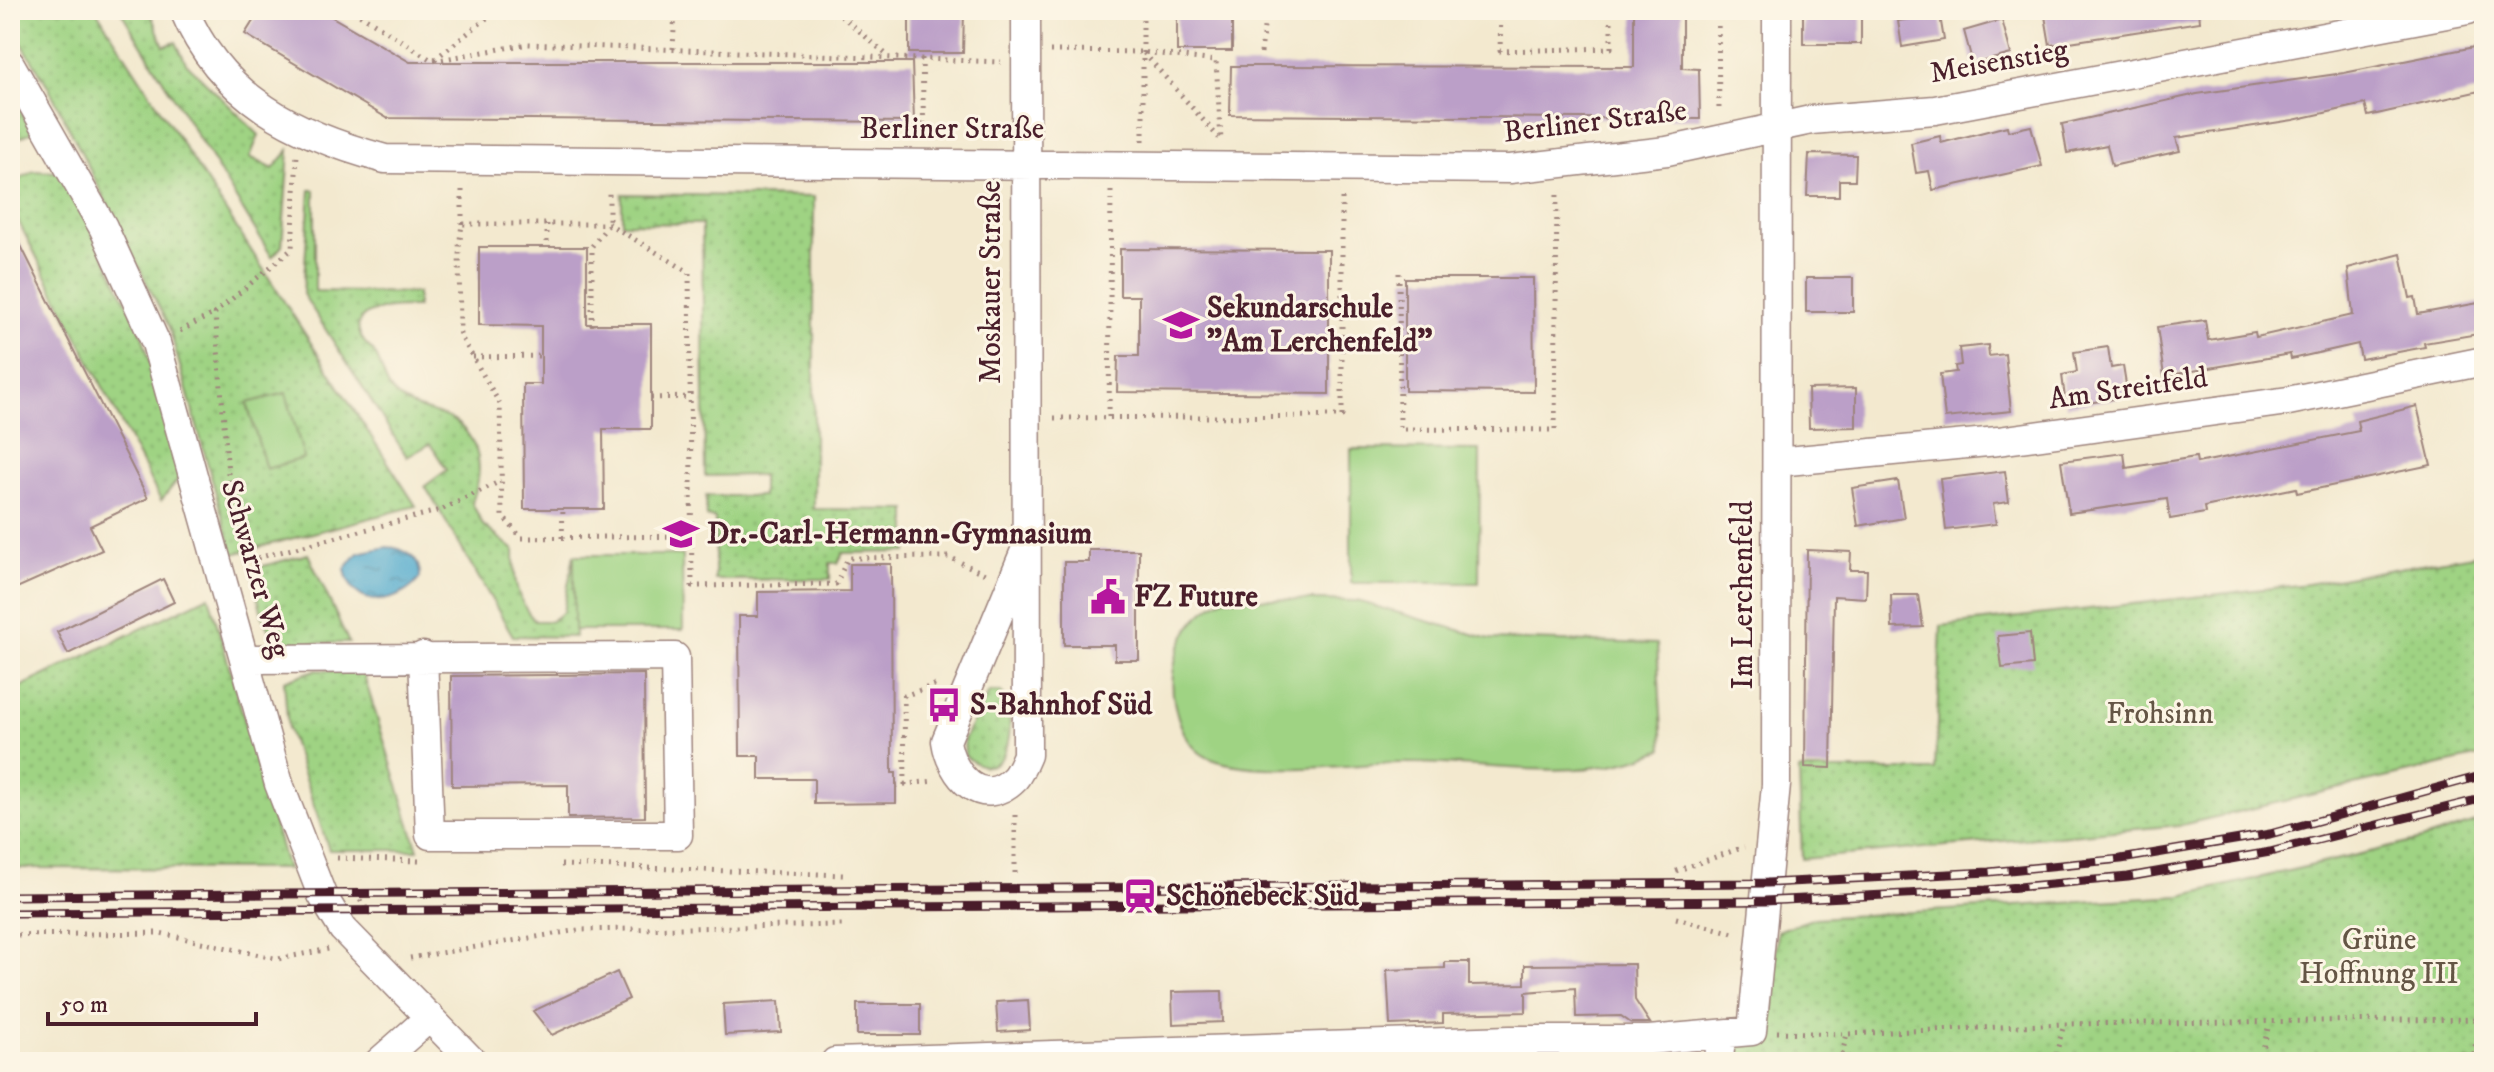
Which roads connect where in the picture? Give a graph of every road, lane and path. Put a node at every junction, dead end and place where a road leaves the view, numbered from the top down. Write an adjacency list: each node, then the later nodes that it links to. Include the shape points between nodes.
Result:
1 (184, 10): 23 (street, Berliner Straße, via 198,44 220,72)
2 (353, 10): 20 (path)
3 (497, 10): 20 (path)
4 (675, 10): 14 (path)
5 (835, 10): 17 (path)
6 (1026, 10): 18 (street, Moskauer Straße)
7 (1143, 10): 15 (path)
8 (1266, 10): 16 (path)
9 (1501, 10): 10 (path, via 1500,51 1611,48)
10 (1611, 10)
11 (1718, 10): 24 (path)
12 (1777, 10): 22 (street, Im Lerchenfeld)
13 (2468, 10): 22 (street, Meisenstieg, via 1935,110)
14 (673, 49): 17 (path); 20 (path, via 528,44)
15 (1143, 52): 18 (path); 25 (path); 25 (path, via 1216,61); 31 (path)
16 (1261, 53)
17 (888, 56): 19 (path)
18 (1026, 57): 19 (path); 29 (street, Moskauer Straße)
19 (922, 58): 28 (path)
20 (433, 61)
21 (10, 64): 41 (street, Schwarzer Weg, via 103,227)
22 (1777, 127): 24 (street, Berliner Straße); 49 (street, Im Lerchenfeld)
23 (298, 129): 26 (street, Berliner Straße, via 385,159); 39 (path, via 292,249)
24 (1719, 139): 32 (street, Berliner Straße)
25 (1220, 152): 31 (street, Berliner Straße); 33 (street, Berliner Straße)
26 (462, 162): 27 (street, Berliner Straße); 34 (path)
27 (610, 162): 28 (street, Berliner Straße); 36 (path)
28 (925, 163): 29 (street, Berliner Straße)
29 (1024, 163): 30 (street, Berliner Straße); 48 (street, Moskauer Straße)
30 (1111, 164): 31 (street, Berliner Straße); 47 (path)
31 (1142, 164)
32 (1557, 164): 33 (street, Berliner Straße, via 1510,169); 38 (path, via 1555,430 1400,429)
33 (1342, 166): 47 (path, via 1342,416)
34 (462, 224): 35 (path); 43 (path, via 460,335)
35 (547, 224): 36 (path); 37 (path)
36 (609, 224): 40 (path, via 592,246); 45 (path, via 689,272)
37 (547, 247)
38 (1399, 273)
39 (215, 313): 41 (path); 52 (path)
40 (592, 326)
41 (156, 343): 56 (street, Schwarzer Weg)
42 (541, 356): 43 (path)
43 (473, 357): 50 (path, via 500,404)
44 (2484, 361): 49 (street, Am Streitfeld, via 2273,404 1998,441)
45 (691, 397): 46 (path); 53 (path)
46 (651, 398)
47 (1109, 417): 48 (path)
48 (1025, 418): 55 (street, Moskauer Straße)
49 (1777, 462): 65 (street, Im Lerchenfeld)
50 (501, 481): 54 (path, via 502,516 522,538); 56 (path, via 441,510)
51 (563, 509): 54 (path)
52 (231, 511)
53 (692, 536): 54 (path); 57 (path, via 692,586 836,584 848,558 949,557)
54 (562, 538)
55 (1024, 553): 57 (street, Moskauer Straße); 62 (street, Moskauer Straße, via 1029,724 1027,755)
56 (218, 568): 59 (street, Schwarzer Weg)
57 (1012, 587): 60 (street, Moskauer Straße)
58 (423, 656): 58 (street, via 430,835 678,835 675,657); 59 (street)
59 (245, 659): 66 (street, Schwarzer Weg, via 279,784)
60 (976, 671): 61 (street, Moskauer Straße, via 946,741); 64 (path, via 904,696)
61 (954, 769): 62 (street, via 979,790 998,788); 64 (path, via 932,783)
62 (1016, 777): 70 (path)
63 (896, 785): 64 (path)
64 (905, 785)
65 (1772, 837): 69 (path); 75 (street, Im Lerchenfeld)
66 (306, 857): 67 (path); 76 (street, Schwarzer Weg, via 330,912)
67 (427, 861)
68 (553, 865): 71 (path)
69 (1676, 871)
70 (1015, 873)
71 (844, 875)
72 (1676, 918): 75 (path)
73 (843, 925): 77 (path, via 578,930 397,960)
74 (10, 935): 76 (path, via 160,933 278,959 318,954)
75 (1760, 939): 82 (street, Im Lerchenfeld)
76 (352, 940): 77 (street, Schwarzer Weg)
77 (386, 972): 78 (street, Schwarzer Weg)
78 (430, 1017): 88 (street); 89 (street, Schwarzer Weg)
79 (2483, 1019): 81 (path); 95 (path)
80 (2064, 1024): 81 (path); 84 (path); 93 (path)
81 (2269, 1024): 94 (path)
82 (1752, 1031): 83 (street); 84 (path)
83 (1721, 1034): 85 (street); 91 (street)
84 (1847, 1034): 92 (path)
85 (1507, 1051): 86 (street)
86 (1299, 1054): 87 (street)
87 (1087, 1057): 90 (street)
88 (379, 1062)
89 (473, 1062)
90 (835, 1062)
91 (1719, 1062)
92 (1840, 1062)
93 (2054, 1062)
94 (2260, 1062)
95 (2471, 1062)

